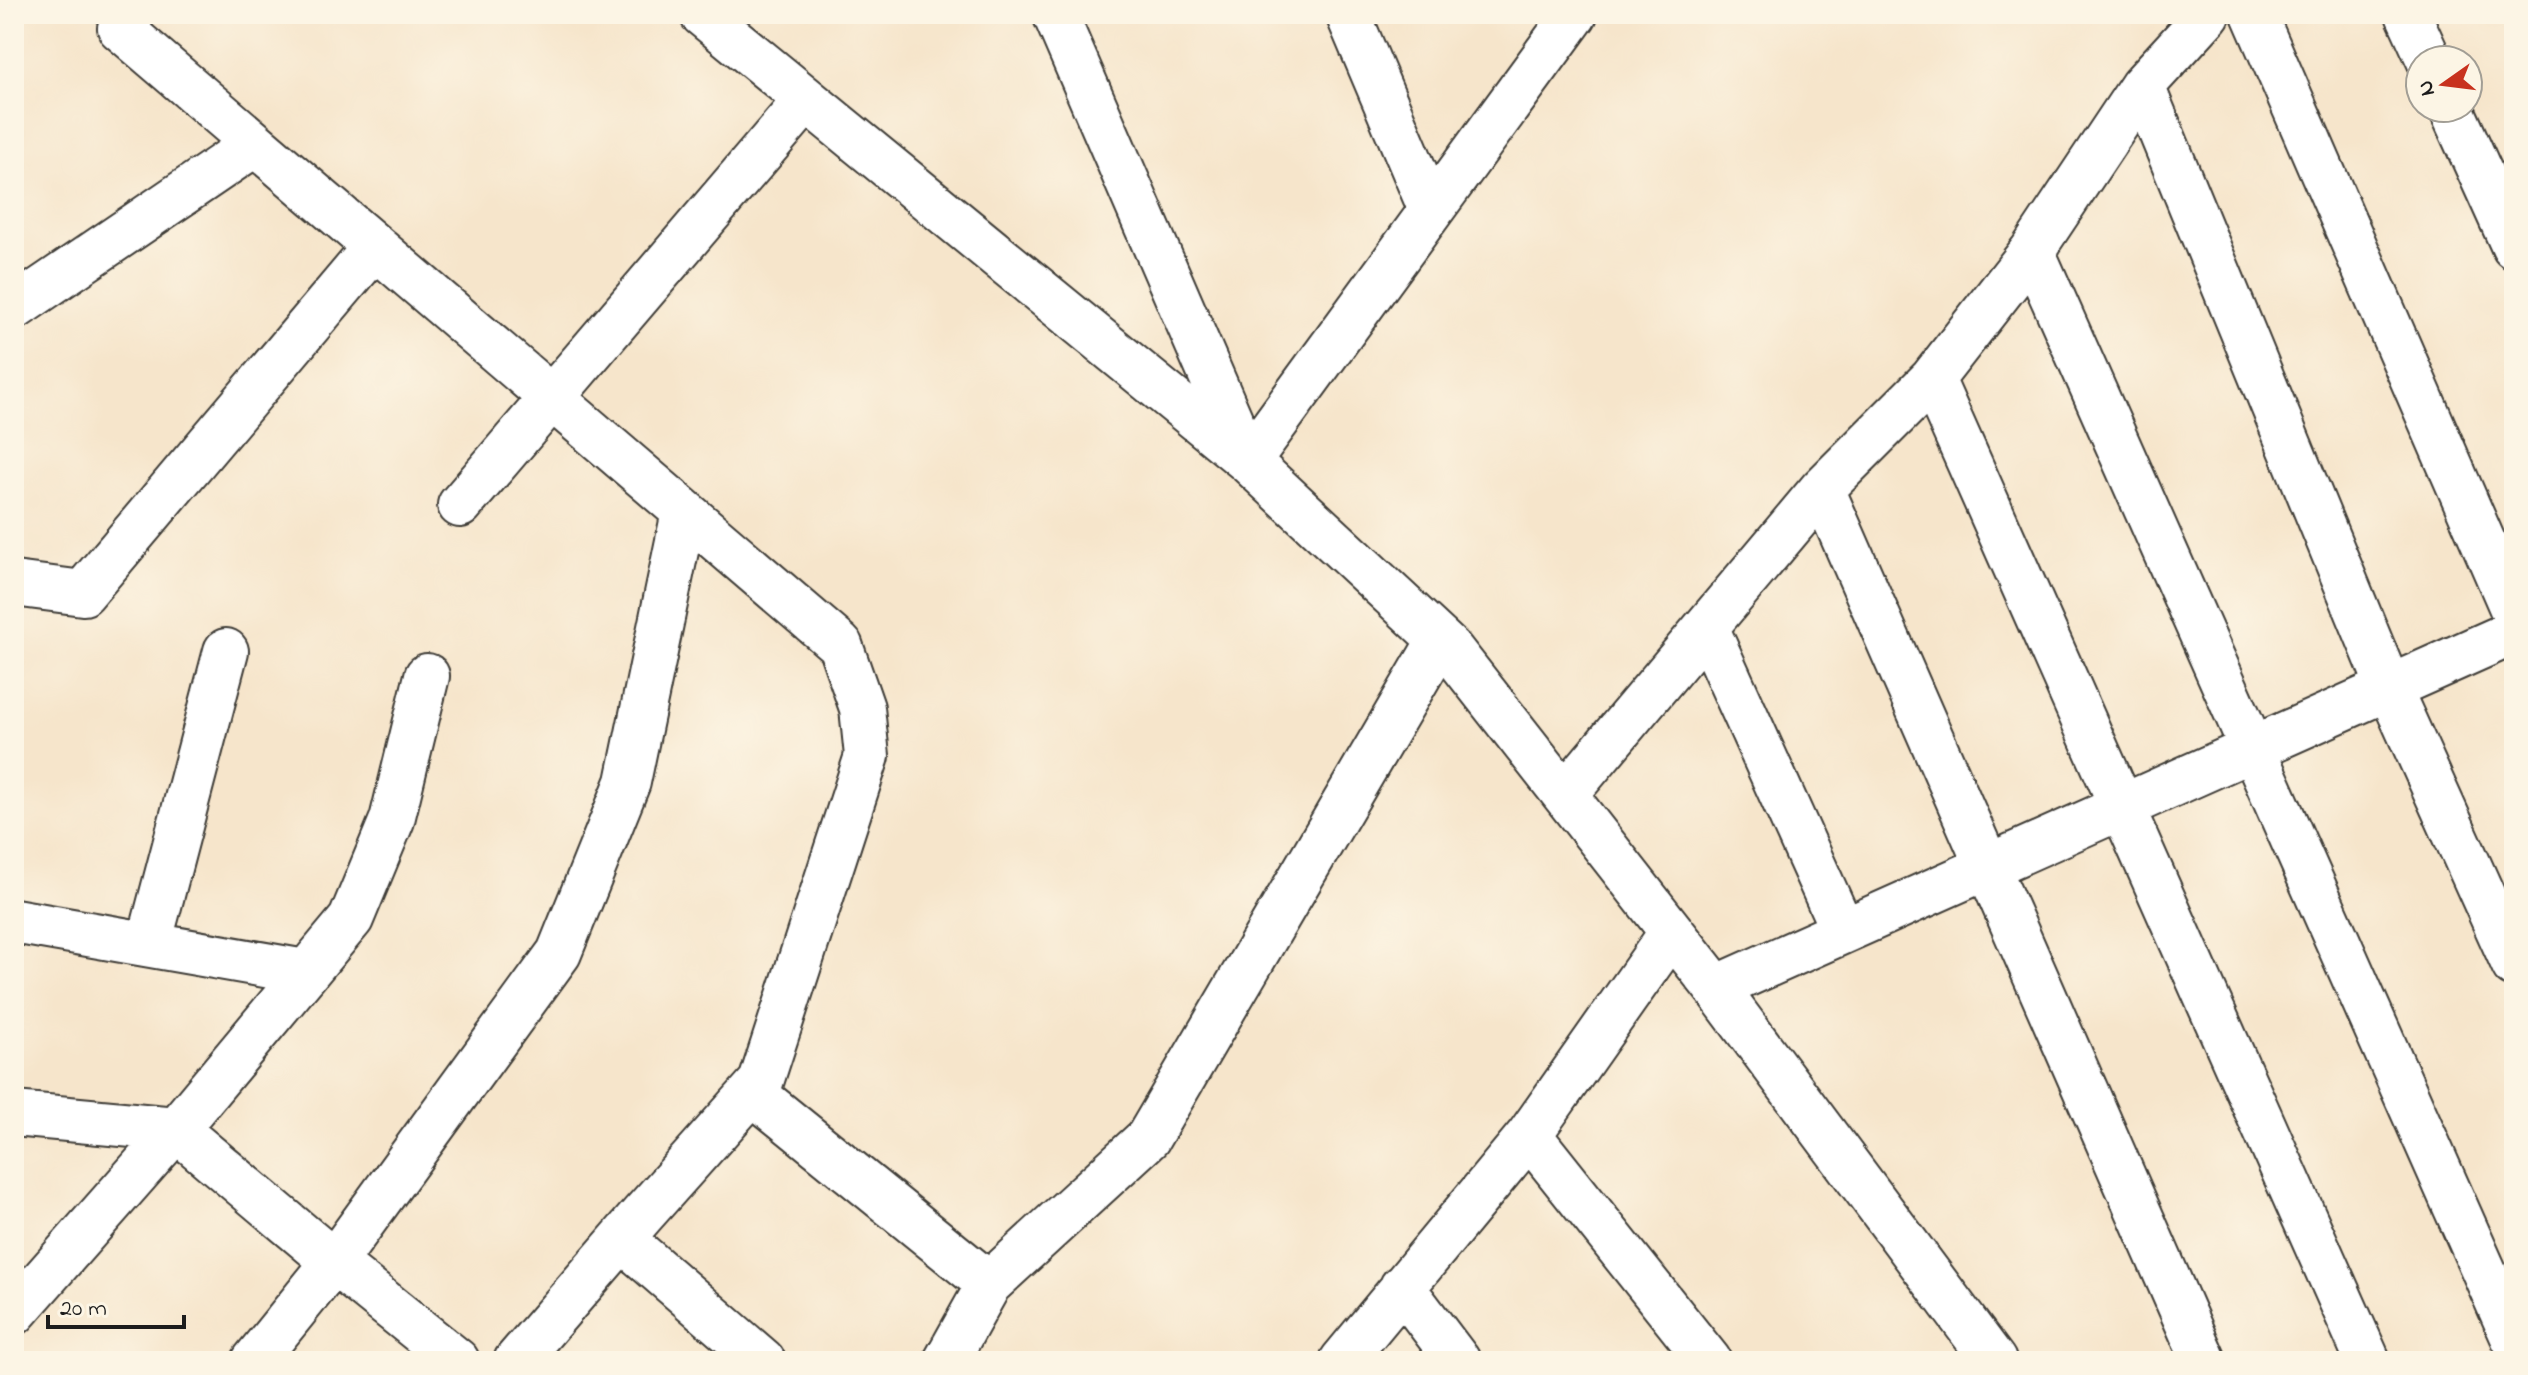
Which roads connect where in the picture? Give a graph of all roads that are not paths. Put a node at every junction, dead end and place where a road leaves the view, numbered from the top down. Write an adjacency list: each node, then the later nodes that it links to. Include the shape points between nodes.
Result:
1 (132, 14): 13 (street, via 120,28)
2 (702, 14): 11 (street)
3 (1055, 14): 21 (street)
4 (1348, 14): 14 (street)
5 (1575, 14): 14 (street)
6 (2208, 14): 10 (street)
7 (2254, 14): 26 (street)
8 (2408, 14): 9 (street)
9 (2422, 44)
10 (2142, 86): 17 (street); 32 (street)
11 (806, 100): 20 (street); 21 (street)
12 (2458, 124): 16 (street)
13 (255, 144): 15 (street); 18 (street)
14 (1431, 210): 21 (street)
15 (375, 247): 20 (street); 25 (street, via 83,593)
16 (2514, 247)
17 (2032, 251): 19 (street); 33 (street)
18 (14, 308)
19 (1932, 379): 22 (street); 35 (street)
20 (551, 398): 23 (street); 24 (street)
21 (1248, 461): 29 (street)
22 (1822, 489): 27 (street); 36 (street)
23 (460, 505)
24 (684, 512): 44 (street, via 840,645 862,708 867,756 761,1082); 49 (street, via 628,782 559,953)
25 (14, 584)
26 (2514, 613)
27 (1706, 627): 34 (street); 38 (street)
28 (2514, 632): 32 (street)
29 (1440, 640): 34 (street); 50 (street, via 1148,1138)
30 (226, 651): 40 (street)
31 (427, 676): 42 (street, via 387,834 351,919)
32 (2389, 688): 33 (street); 41 (street)
33 (2255, 748): 35 (street); 53 (street)
34 (1565, 795): 39 (street)
35 (2123, 806): 36 (street); 64 (street)
36 (1989, 867): 38 (street); 63 (street)
37 (14, 921): 40 (street)
38 (1843, 931): 43 (street)
39 (1672, 932): 43 (street); 47 (street)
40 (149, 944): 42 (street)
41 (2514, 965)
42 (305, 972): 46 (street)
43 (1716, 988): 62 (street)
44 (752, 1092): 48 (street); 50 (street)
45 (14, 1114): 46 (street)
46 (176, 1129): 49 (street); 52 (street)
47 (1529, 1135): 51 (street); 61 (street)
48 (622, 1239): 56 (street); 57 (street)
49 (334, 1262): 54 (street); 55 (street)
50 (989, 1284): 58 (street)
51 (1402, 1287): 59 (street); 60 (street)
52 (14, 1313)
53 (2514, 1339)
54 (254, 1361)
55 (457, 1361)
56 (516, 1361)
57 (763, 1361)
58 (946, 1361)
59 (1342, 1361)
60 (1458, 1361)
61 (1709, 1361)
62 (1994, 1361)
63 (2204, 1361)
64 (2368, 1361)

